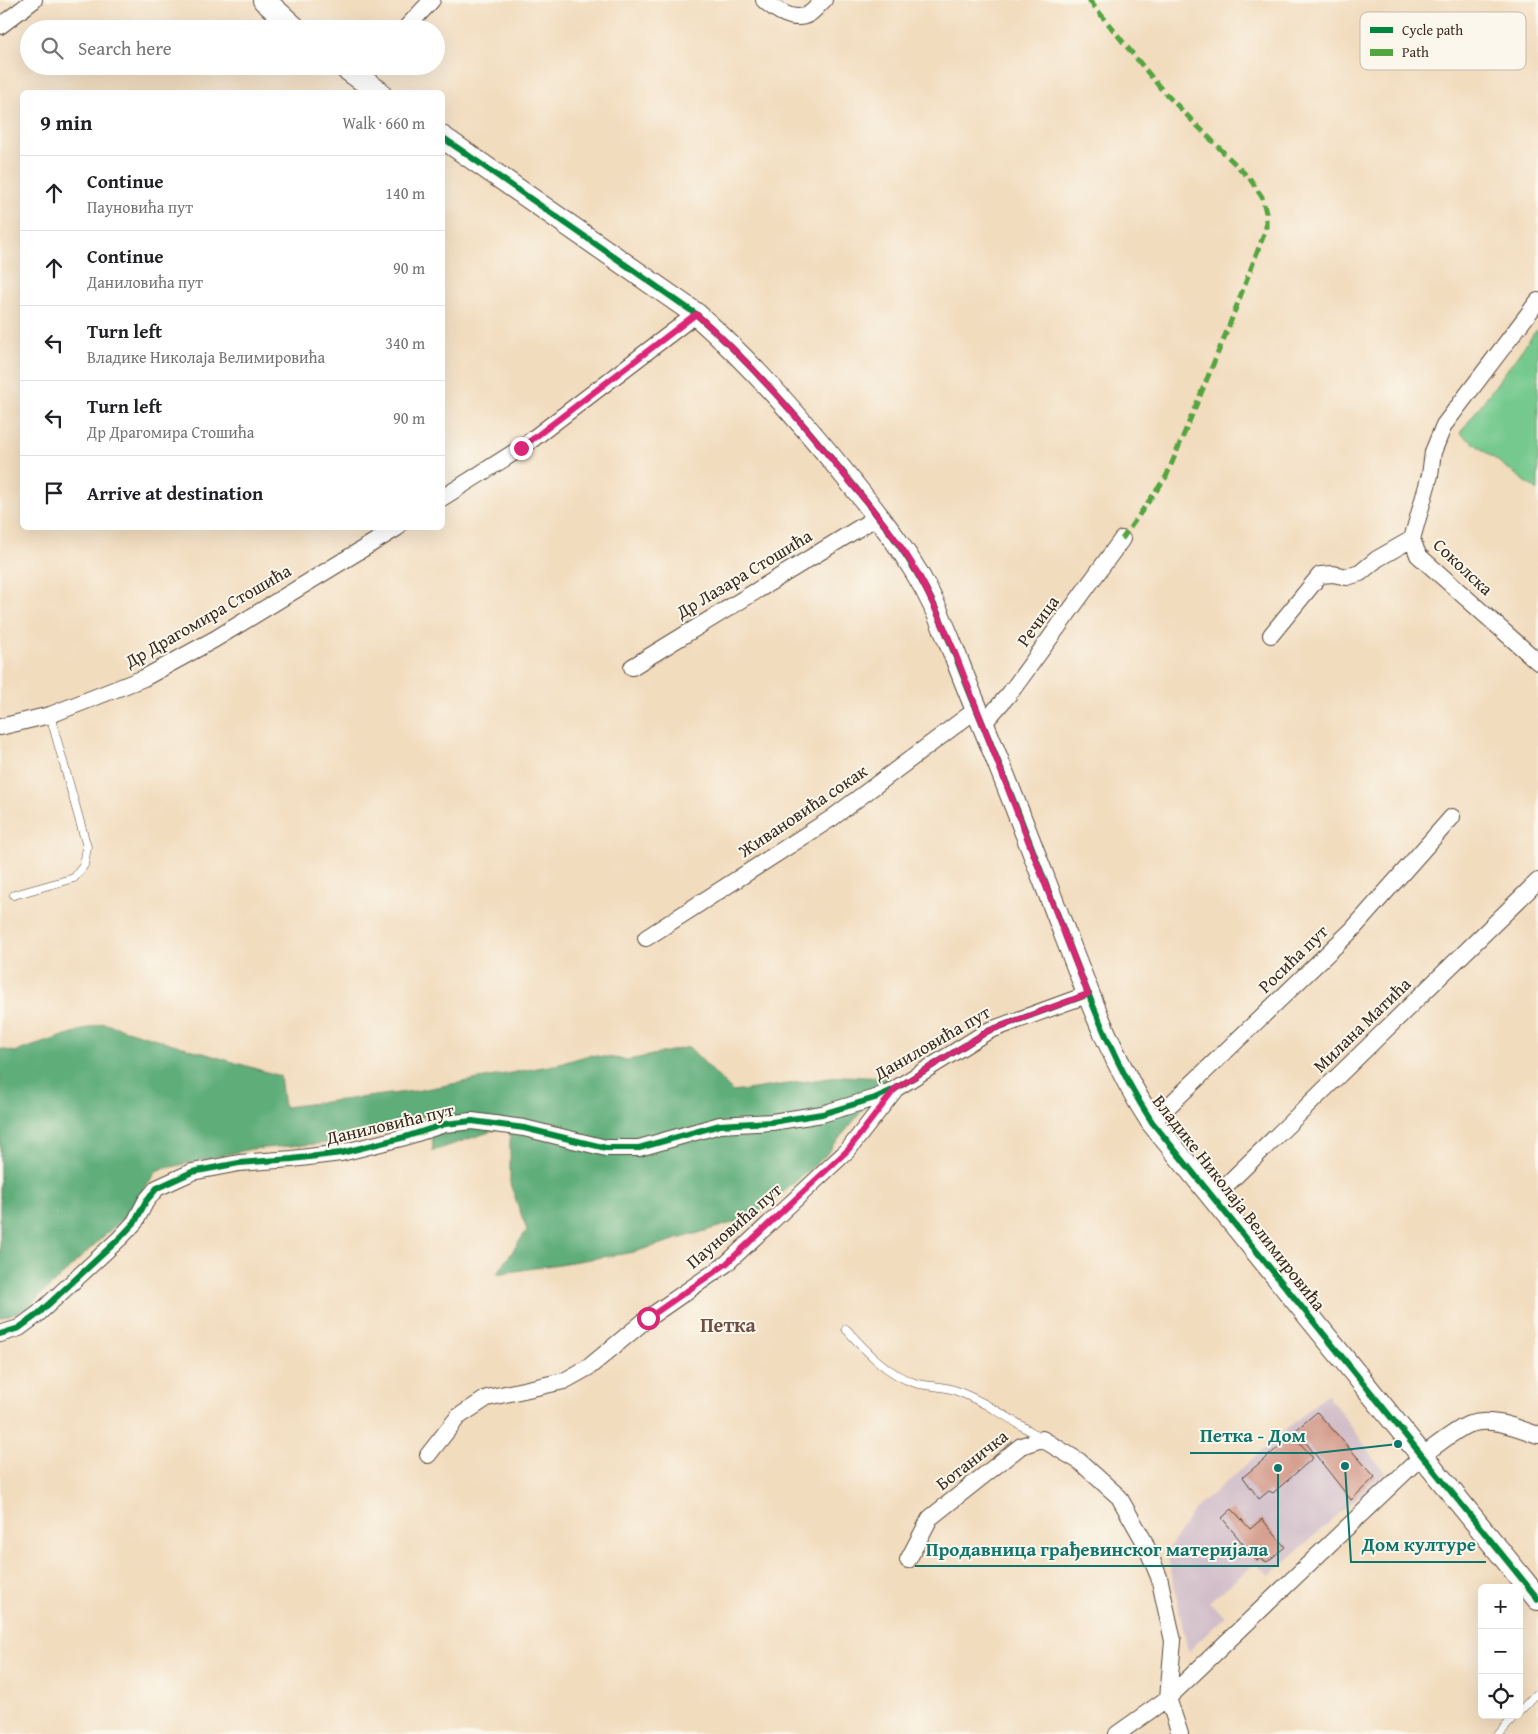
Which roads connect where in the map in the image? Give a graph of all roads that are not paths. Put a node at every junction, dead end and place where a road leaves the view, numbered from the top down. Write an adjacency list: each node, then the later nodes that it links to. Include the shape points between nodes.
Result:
1 (34, 0): 8 (street)
2 (264, 0): 6 (street)
3 (432, 0): 7 (street)
4 (764, 0): 5 (street, via 789,17 807,15)
5 (824, 0)
6 (286, 20)
7 (413, 20)
8 (0, 26)
9 (363, 75): 10 (street)
10 (377, 90)
11 (445, 139): 13 (street, Владике Николаја Велимировића)
12 (1538, 301): 18 (street, via 1444,425 1433,452 1430,476)
13 (696, 314): 14 (street, via 521,448); 15 (street, Владике Николаја Велимировића, via 802,422)
14 (445, 496)
15 (877, 516): 21 (street, Др Лазара Стошића); 23 (street, Владике Николаја Велимировића, via 907,557 933,603)
16 (394, 530): 22 (street, Др Драгомира Стошића, via 215,639 144,678)
17 (1122, 539): 23 (street, Речица, via 1010,693)
18 (1412, 539): 19 (street, Соколска, via 1360,573 1347,577 1320,575); 20 (street, Соколска, via 1418,555)
19 (1271, 635)
20 (1538, 662)
21 (632, 666)
22 (50, 715): 24 (street, Др Драгомира Стошића); 27 (lane, via 87,848 84,865 74,878)
23 (980, 716): 28 (street, Живановића сокак, via 832,818); 29 (street, Владике Николаја Велимировића)
24 (0, 726)
25 (1452, 817): 31 (street, Росића пут, via 1352,930)
26 (1538, 881): 32 (street, Милана Матића)
27 (14, 895)
28 (646, 938)
29 (1088, 994): 30 (street, Даниловића пут, via 988,1031); 31 (street, Владике Николаја Велимировића, via 1115,1059)
30 (895, 1089): 34 (street, Даниловића пут, via 822,1114 772,1122 720,1125 639,1148 606,1148 524,1128 472,1121 445,1124 341,1152 239,1163 192,1172 157,1188 135,1222 120,1238 38,1314 19,1328); 37 (street, Пауновића пут, via 848,1150 726,1264 648,1318 589,1368 564,1381 487,1398 458,1416)
31 (1152, 1122): 32 (street, Владике Николаја Велимировића)
32 (1213, 1198): 38 (street, Владике Николаја Велимировића)
33 (846, 1329): 36 (lane, via 868,1353 901,1377 917,1384 946,1387 963,1393)
34 (0, 1334)
35 (1538, 1435): 38 (street, via 1486,1421 1469,1424)
36 (1042, 1439): 39 (street, Ботаничка, via 1021,1446 930,1518); 42 (street, via 1079,1461 1119,1497 1144,1541 1159,1577 1173,1641)
37 (428, 1455)
38 (1422, 1456): 40 (street, Владике Николаја Велимировића); 42 (street)
39 (908, 1560)
40 (1538, 1599)
41 (1538, 1692): 43 (lane)
42 (1168, 1698): 45 (street); 46 (street)
43 (1523, 1708)
44 (1512, 1719): 47 (lane)
45 (1118, 1734)
46 (1180, 1734)
47 (1499, 1734)

